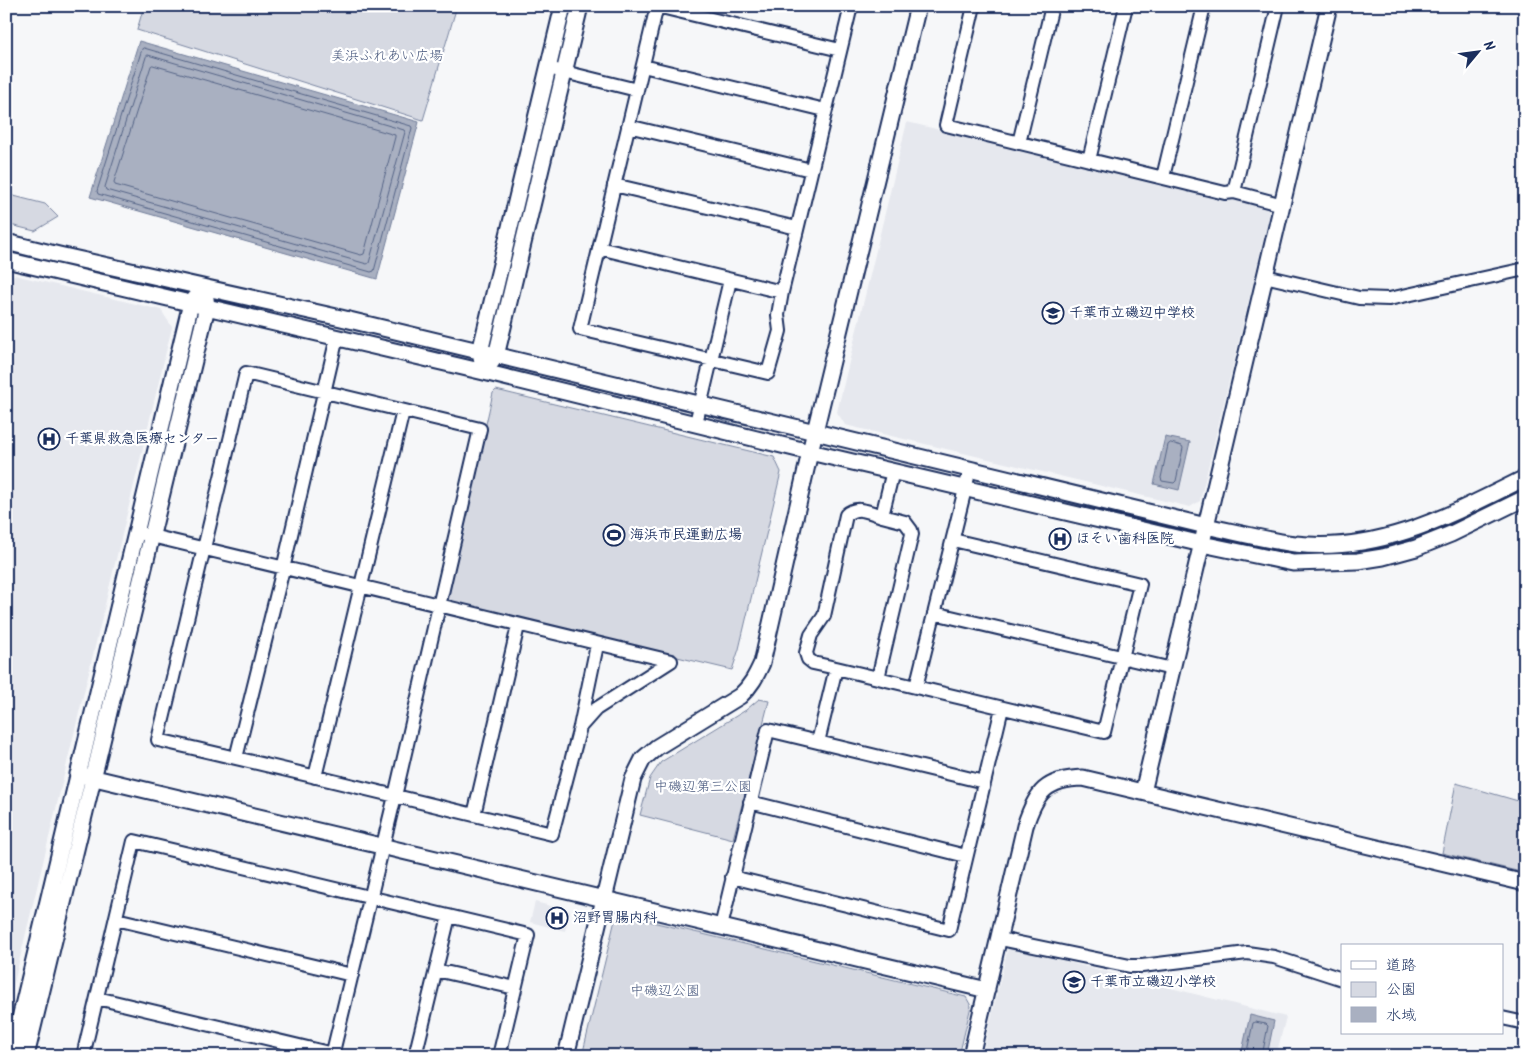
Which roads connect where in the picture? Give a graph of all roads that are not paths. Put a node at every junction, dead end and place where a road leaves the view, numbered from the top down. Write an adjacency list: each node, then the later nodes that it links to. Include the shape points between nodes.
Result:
1 (563, 6): 14 (street)
2 (580, 6): 15 (street)
3 (657, 6): 12 (street); 13 (street)
4 (851, 6): 12 (street)
5 (918, 6): 46 (street)
6 (974, 6): 19 (street, via 946,125)
7 (1052, 6): 19 (street)
8 (1126, 6): 20 (street)
9 (1204, 6): 22 (street)
10 (1278, 6): 24 (street)
11 (1329, 6): 25 (street)
12 (840, 50): 17 (street)
13 (643, 66): 16 (street); 17 (street)
14 (548, 68): 15 (street); 38 (street)
15 (564, 72): 16 (street); 39 (street)
16 (637, 90): 18 (street)
17 (825, 110): 21 (street)
18 (628, 126): 21 (street); 23 (street)
19 (1019, 143): 20 (street)
20 (1089, 160): 22 (street)
21 (811, 170): 26 (street)
22 (1163, 177): 24 (street, via 1225,193)
23 (614, 185): 26 (street); 28 (street)
24 (1234, 192): 25 (street)
25 (1283, 205): 31 (street)
26 (797, 228): 34 (street)
27 (6, 242): 33 (street)
28 (599, 248): 32 (street); 40 (street, via 580,329)
29 (6, 260): 35 (street)
30 (1525, 269): 31 (street, via 1389,299 1358,298)
31 (1265, 276): 54 (street)
32 (730, 280): 34 (street); 40 (street)
33 (203, 288): 35 (street); 36 (street); 38 (street)
34 (782, 292): 40 (street, via 778,314 780,331 768,373)
35 (191, 303): 36 (street); 55 (street)
36 (208, 307): 37 (street); 56 (street)
37 (337, 337): 41 (street); 42 (street)
38 (480, 352): 39 (street); 41 (street)
39 (496, 356): 41 (street); 43 (street)
40 (711, 360): 43 (street)
41 (484, 372): 45 (street)
42 (324, 392): 44 (street); 59 (street, via 246,373); 60 (street)
43 (701, 404): 45 (street); 46 (street)
44 (403, 411): 61 (street); 62 (street, via 480,430)
45 (696, 423): 47 (street)
46 (815, 433): 47 (street); 48 (street)
47 (810, 452): 49 (street); 88 (street, via 762,663 755,680 740,696 643,759 633,780)
48 (970, 469): 51 (street); 54 (street)
49 (893, 471): 51 (street); 53 (street)
50 (1525, 478): 54 (street, via 1444,518 1377,539 1333,545 1295,544)
51 (966, 488): 57 (street); 58 (street)
52 (1525, 498): 58 (street, via 1416,548 1358,562 1293,563)
53 (882, 516): 67 (street, via 852,510 844,521 824,616 811,634 806,653 813,663); 69 (street, via 905,522 912,534)
54 (1206, 526): 58 (street)
55 (135, 532): 56 (street); 75 (street)
56 (151, 536): 59 (street); 77 (street)
57 (953, 540): 63 (street); 66 (street, via 1140,584)
58 (1202, 544): 68 (street)
59 (204, 549): 60 (street); 74 (street, via 158,740)
60 (283, 569): 61 (street); 74 (street)
61 (361, 588): 62 (street); 76 (street)
62 (438, 606): 64 (street); 80 (street)
63 (934, 612): 66 (street); 70 (street)
64 (518, 626): 65 (street); 82 (street)
65 (597, 645): 72 (street); 72 (street, via 671,661 596,709)
66 (1122, 657): 68 (street); 71 (street, via 1104,732)
67 (836, 668): 69 (street); 73 (street)
68 (1172, 669): 79 (street)
69 (878, 678): 70 (street)
70 (916, 687): 71 (street)
71 (1002, 708): 78 (street)
72 (580, 727): 82 (street, via 552,834)
73 (818, 742): 78 (street); 81 (street, via 768,730)
74 (236, 758): 76 (street)
75 (78, 774): 77 (street); 102 (street)
76 (315, 777): 80 (street)
77 (93, 778): 83 (street); 103 (street)
78 (984, 782): 84 (street)
79 (1143, 792): 86 (street); 92 (street, via 1083,778 1061,781 1043,791 1032,804 1025,826)
80 (395, 796): 82 (street); 83 (street)
81 (750, 802): 84 (street); 85 (street)
82 (474, 815)
83 (382, 846): 87 (street); 88 (street)
84 (966, 856): 85 (street, via 948,930)
85 (732, 877): 91 (street)
86 (1525, 883)
87 (369, 897): 89 (street); 90 (street, via 134,841); 94 (street)
88 (604, 900): 91 (street); 107 (street)
89 (449, 916): 93 (street); 96 (street, via 528,935)
90 (116, 919): 94 (street); 98 (street)
91 (721, 927): 97 (street)
92 (1000, 939): 95 (street, via 1130,966 1247,953 1274,957); 97 (street)
93 (436, 970): 96 (street); 105 (street)
94 (352, 975): 101 (street)
95 (1341, 979)
96 (516, 988): 106 (street)
97 (986, 990): 108 (street)
98 (97, 998): 101 (street); 104 (street)
99 (1504, 1018): 100 (street)
100 (1525, 1023)
101 (332, 1055)
102 (11, 1056)
103 (26, 1056)
104 (83, 1056)
105 (416, 1056)
106 (499, 1056)
107 (566, 1056)
108 (971, 1056)

